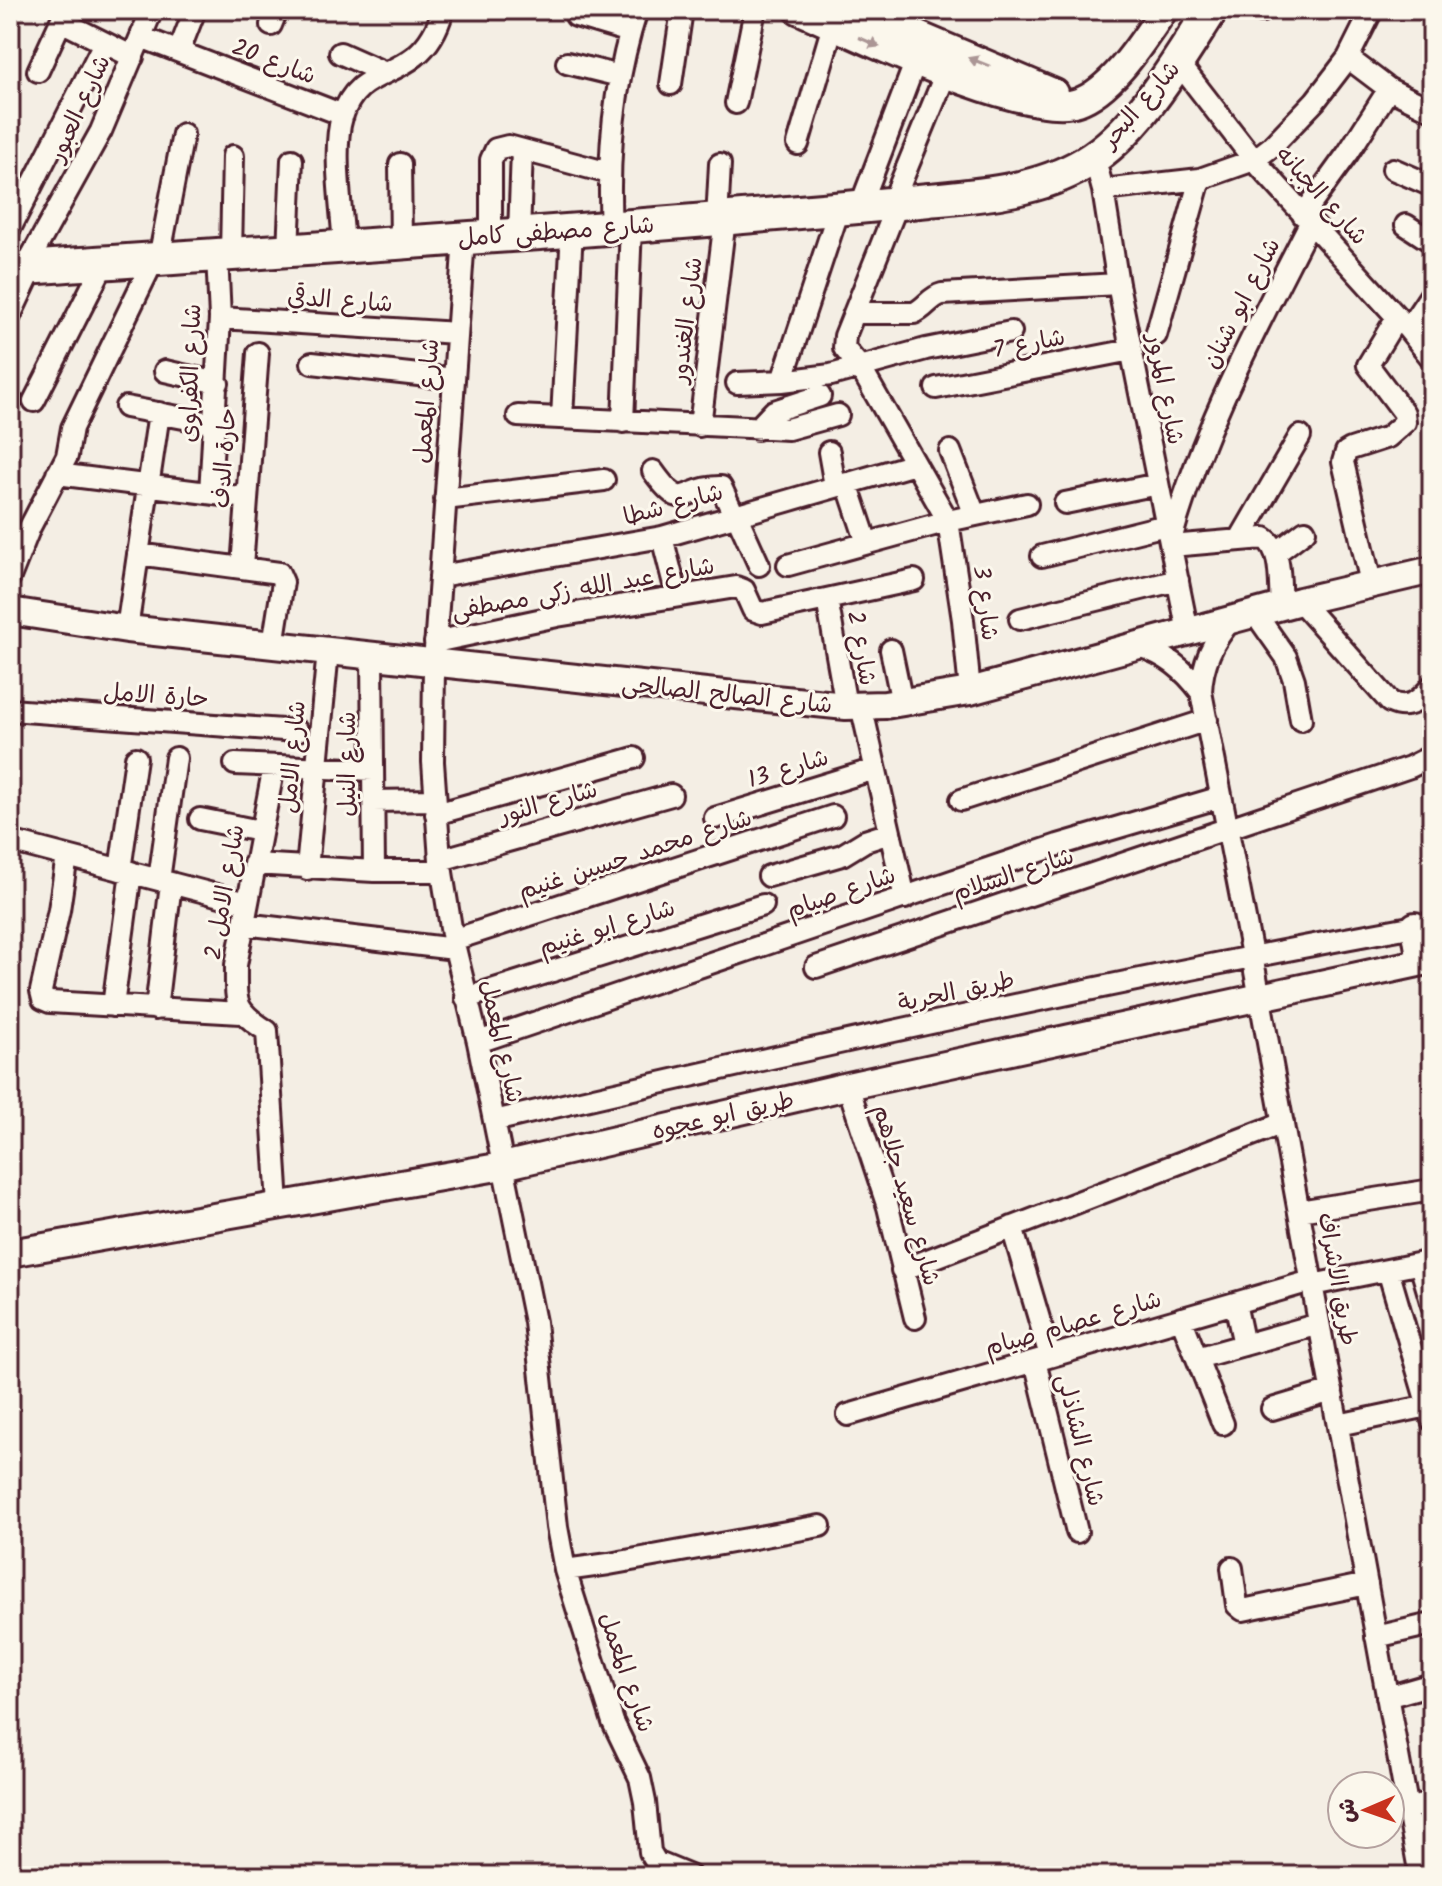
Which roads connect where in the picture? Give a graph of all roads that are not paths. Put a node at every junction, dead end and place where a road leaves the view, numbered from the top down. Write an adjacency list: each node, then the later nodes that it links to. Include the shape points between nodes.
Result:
1 (152, 10): 16 (street, شارع العبور)
2 (195, 10): 19 (street)
3 (443, 10): 27 (street, via 416,55)
4 (637, 10): 15 (street)
5 (682, 10): 30 (street)
6 (755, 10): 32 (street)
7 (798, 10): 14 (street)
8 (859, 10): 33 (street, one-way to 8)
9 (1164, 10): 18 (street)
10 (1211, 10): 25 (main road, شارع البحر)
11 (1372, 10): 22 (street)
12 (63, 16): 17 (street); 26 (street)
13 (576, 16): 15 (street)
14 (833, 25): 24 (street, one-way to 24); 37 (street)
15 (630, 32): 29 (street)
16 (141, 37): 19 (street, شارع 20); 21 (street, شارع العبور)
17 (104, 43): 21 (street); 55 (street)
18 (1136, 50): 25 (street); 33 (street, via 1100,90)
19 (179, 51): 35 (street, شارع 20)
20 (340, 53): 27 (street)
21 (133, 57): 65 (street, شارع العبور, via 101,131)
22 (1348, 58): 31 (street); 42 (street, via 1315,101)
23 (567, 63): 29 (street)
24 (915, 63): 28 (street); 50 (street)
25 (1174, 67): 40 (main road, شارع البحر, via 1129,125); 42 (street, شارع الجبانه)
26 (38, 71)
27 (383, 72): 35 (street, via 359,90)
28 (945, 75): 33 (street, via 1038,104); 50 (street)
29 (620, 76): 46 (street)
30 (671, 84)
31 (1389, 89): 34 (street); 52 (street, شارع ابو شنان)
32 (736, 103)
33 (1077, 103)
34 (1432, 110)
35 (343, 115): 60 (street, via 339,146)
36 (183, 134): 63 (street)
37 (798, 144)
38 (522, 150): 46 (street); 57 (street); 57 (street, via 502,146 492,154)
39 (233, 156): 62 (street, شارع الكفراوى)
40 (1094, 157): 49 (street, شارع المرور); 50 (main road, شارع مصطفى كامل, via 1033,186)
41 (292, 160): 61 (street)
42 (1254, 160): 47 (street); 52 (street, شارع الجبانه)
43 (400, 164): 58 (street)
44 (720, 164): 51 (street, شارع الغندور)
45 (1393, 169): 48 (street)
46 (609, 173): 54 (street)
47 (1200, 179): 49 (street); 74 (street)
48 (1432, 186)
49 (1103, 190): 66 (street, شارع المرور)
50 (872, 206): 51 (main road, شارع مصطفى كامل); 68 (street); 82 (street)
51 (721, 219): 54 (main road, شارع مصطفى كامل); 95 (street, شارع الغندور)
52 (1307, 219): 71 (street, شارع الجبانه); 117 (street, شارع ابو شنان, via 1217,410)
53 (1406, 225): 59 (street)
54 (621, 227): 56 (main road, شارع مصطفى كامل); 93 (street)
55 (10, 229)
56 (572, 230): 57 (main road, شارع مصطفى كامل); 92 (street)
57 (491, 236): 58 (main road, شارع مصطفى كامل); 73 (street, شارع المعمل)
58 (401, 242): 60 (main road, شارع مصطفى كامل)
59 (1432, 242)
60 (344, 246): 61 (main road, شارع مصطفى كامل)
61 (288, 250): 62 (main road, شارع مصطفى كامل)
62 (224, 254): 63 (main road, شارع مصطفى كامل); 70 (street, شارع الكفراوى)
63 (157, 259): 64 (main road, شارع مصطفى كامل); 102 (street, via 72,428)
64 (104, 263): 65 (main road, شارع مصطفى كامل); 87 (street)
65 (23, 268): 69 (street, شارع العبور)
66 (1118, 284): 68 (street, via 942,294 914,313); 75 (street, شارع المرور)
67 (1432, 293): 71 (street)
68 (855, 313): 79 (street, via 844,341)
69 (10, 316)
70 (220, 318): 73 (street, شارع الدقي); 83 (street, شارع الكفراوى)
71 (1403, 323): 77 (street, شارع الجبانه); 131 (street, via 1368,365 1404,413 1405,422 1388,437 1346,452 1343,462)
72 (1011, 332): 79 (street)
73 (457, 333): 81 (street, شارع المعمل)
74 (1156, 335)
75 (1131, 350): 85 (street, شارع 7); 105 (street, شارع المرور)
76 (258, 353): 108 (street, حارة الدف)
77 (1432, 359)
78 (312, 363): 81 (street)
79 (860, 367): 82 (street); 100 (street)
80 (165, 371): 83 (street)
81 (454, 379): 109 (street, شارع المعمل)
82 (782, 381): 84 (street)
83 (218, 383): 94 (street, شارع الكفراوى)
84 (737, 383)
85 (936, 388)
86 (820, 396): 96 (street, via 774,411)
87 (34, 401)
88 (126, 407): 89 (street)
89 (159, 413): 94 (street); 106 (street)
90 (838, 415): 96 (street, via 799,427)
91 (518, 416): 92 (street)
92 (562, 418): 93 (street)
93 (623, 422): 95 (street)
94 (215, 424): 107 (street, شارع الكفراوى)
95 (700, 426): 96 (street)
96 (757, 429)
97 (1300, 436): 118 (street)
98 (950, 451): 113 (street)
99 (829, 452): 104 (street)
100 (915, 464): 104 (street, شارع شطا); 114 (street)
101 (653, 471): 112 (street, via 674,496 721,487)
102 (57, 474): 106 (street); 128 (street)
103 (604, 480): 109 (street)
104 (841, 484): 112 (street, شارع شطا); 119 (street)
105 (1158, 484): 110 (street); 117 (street, شارع المرور)
106 (148, 485): 107 (street); 121 (street)
107 (210, 493): 108 (street)
108 (247, 498): 125 (street, حارة الدف)
109 (445, 499): 127 (street, شارع المعمل)
110 (1065, 503)
111 (1027, 504): 113 (street)
112 (735, 514): 116 (street, شارع شطا); 123 (street)
113 (975, 515): 114 (street)
114 (948, 521): 119 (street); 146 (street, شارع 3)
115 (1305, 531): 120 (street)
116 (662, 537): 127 (street, شارع شطا); 132 (street)
117 (1169, 538): 118 (street); 122 (street); 130 (street, شارع المرور)
118 (1240, 539): 120 (street, via 1264,538)
119 (867, 543): 124 (street)
120 (1276, 553): 134 (street)
121 (138, 554): 125 (street); 138 (street)
122 (1042, 556)
123 (759, 565)
124 (788, 565)
125 (242, 567): 140 (street, via 283,578)
126 (1432, 570): 131 (street, شارع الصالح الصالحى)
127 (440, 576): 144 (street, شارع المعمل)
128 (10, 577)
129 (914, 580): 133 (street, شارع عبد الله زكى مصطفى)
130 (1178, 580): 137 (street); 139 (street, شارع المرور)
131 (1371, 583): 134 (street, شارع الصالح الصالحى)
132 (677, 596): 133 (street, شارع عبد الله زكى مصطفى, via 736,587 744,590 753,610 762,613); 144 (street, شارع عبد الله زكى مصطفى, via 557,616)
133 (827, 599): 150 (street, شارع 2)
134 (1291, 603): 136 (street, شارع الصالح الصالحى); 148 (street, via 1390,702 1406,706)
135 (10, 611): 138 (street, شارع الصالح الصالحى)
136 (1243, 616): 139 (street, شارع الصالح الصالحى); 147 (street, طريق الاشراف, via 1217,638 1206,660); 153 (street, via 1286,657)
137 (1020, 619)
138 (127, 629): 140 (street, شارع الصالح الصالحى)
139 (1188, 632): 141 (street, شارع الصالح الصالحى)
140 (273, 645): 143 (street, شارع الصالح الصالحى)
141 (1139, 646): 146 (street, شارع الصالح الصالحى); 147 (street, via 1168,658)
142 (891, 650): 149 (street)
143 (328, 651): 145 (street, شارع الصالح الصالحى); 161 (street, شارع الامل)
144 (435, 652): 145 (street, شارع الصالح الصالحى); 150 (street, شارع الصالح الصالحى); 168 (street, شارع المعمل)
145 (372, 656): 163 (street, شارع النيل)
146 (970, 691): 149 (street, شارع الصالح الصالحى)
147 (1201, 692): 152 (street, طريق الاشراف)
148 (1425, 694)
149 (902, 703): 150 (street, شارع الصالح الصالحى)
150 (853, 706): 162 (street, شارع 2)
151 (10, 710): 154 (street, حارة الامل)
152 (1207, 720): 165 (street, طريق الاشراف); 166 (street)
153 (1301, 720)
154 (297, 731)
155 (1432, 756): 172 (street, شارع السلام)
156 (136, 758): 180 (street)
157 (176, 758): 183 (street)
158 (634, 758): 168 (street)
159 (235, 764): 160 (street)
160 (274, 766): 161 (street); 173 (street, شارع الامل 2)
161 (317, 768): 163 (street); 179 (street, شارع الامل)
162 (875, 769): 170 (street, شارع 13); 174 (street, شارع 2)
163 (373, 770): 167 (street, شارع النيل)
164 (671, 795): 178 (street, شارع النور)
165 (1221, 797): 172 (street, طريق الاشراف); 184 (street, شارع صيام)
166 (961, 800)
167 (373, 801): 168 (street); 181 (street, شارع النيل)
168 (436, 807): 178 (street, شارع المعمل)
169 (833, 816): 189 (street, شارع محمد حسين غنيم)
170 (715, 818)
171 (200, 819): 173 (street)
172 (1228, 829): 190 (street, طريق الاشراف); 192 (street, شارع السلام)
173 (260, 831): 177 (street, شارع الامل 2)
174 (890, 833): 182 (street, via 842,855); 184 (street, شارع 2)
175 (10, 841): 176 (street)
176 (67, 856): 180 (street); 195 (street, via 43,999)
177 (254, 864): 179 (street, شارع النور); 185 (street, شارع الامل 2)
178 (441, 865): 181 (street, شارع النور); 189 (street, شارع المعمل)
179 (307, 869): 181 (street, شارع النور)
180 (125, 871): 183 (street); 195 (street)
181 (374, 871)
182 (769, 876)
183 (165, 881): 185 (street); 196 (street)
184 (905, 898): 198 (street, شارع صيام)
185 (247, 903): 187 (street, شارع الامل 2)
186 (763, 905): 194 (street, شارع ابو غنيم)
187 (244, 924): 189 (street); 197 (street, شارع الامل 2, via 236,965)
188 (1424, 924): 190 (street, طريق الحرية); 191 (street)
189 (454, 944): 194 (street, شارع المعمل)
190 (1252, 955): 193 (street, طريق الاشراف); 200 (street, طريق الحرية)
191 (1427, 961): 193 (street, طريق ابو عجوه)
192 (816, 967)
193 (1260, 997): 199 (street, طريق ابو عجوه); 201 (street, طريق الاشراف)
194 (466, 998): 198 (street, شارع المعمل)
195 (113, 1006): 196 (street)
196 (156, 1009): 197 (street)
197 (241, 1013): 204 (street, via 267,1031)
198 (478, 1042): 200 (street, شارع المعمل)
199 (848, 1086): 202 (street, طريق ابو عجوه); 209 (street, شارع سعيد جلاهم, via 895,1231)
200 (494, 1121): 202 (street, شارع المعمل)
201 (1283, 1123): 205 (street, طريق الاشراف); 206 (street)
202 (503, 1166): 204 (street, طريق ابو عجوه); 229 (street, شارع المعمل, via 538,1340)
203 (1432, 1190): 205 (street)
204 (278, 1205): 207 (street, طريق ابو عجوه)
205 (1299, 1211): 211 (street, طريق الاشراف)
206 (1012, 1227): 209 (street); 219 (street, شارع الشاذلى)
207 (10, 1253)
208 (1426, 1262): 210 (street, شارع عصام صيام); 213 (street)
209 (902, 1270): 214 (street, شارع سعيد جلاهم)
210 (1388, 1270): 211 (street, شارع عصام صيام); 222 (street)
211 (1312, 1283): 212 (street, شارع عصام صيام); 216 (street, طريق الاشراف)
212 (1235, 1303): 215 (street, شارع عصام صيام); 217 (street)
213 (1432, 1305)
214 (915, 1318)
215 (1181, 1318): 218 (street); 219 (street, شارع عصام صيام)
216 (1319, 1324): 217 (street); 220 (street, طريق الاشراف)
217 (1244, 1345): 218 (street)
218 (1197, 1358): 224 (street)
219 (1043, 1359): 223 (street, شارع عصام صيام); 227 (street, شارع الشاذلى)
220 (1332, 1391): 221 (street); 225 (street, طريق الاشراف)
221 (1272, 1409)
222 (1430, 1413): 225 (street)
223 (848, 1415)
224 (1223, 1424)
225 (1338, 1425): 230 (street, طريق الاشراف)
226 (820, 1526): 229 (street)
227 (1077, 1532)
228 (1232, 1568): 230 (street, via 1237,1605 1243,1610)
229 (565, 1570): 237 (street, شارع المعمل, via 613,1722 640,1778 650,1852 656,1862)
230 (1367, 1584): 232 (street, طريق الاشراف)
231 (1432, 1624): 232 (street)
232 (1376, 1637): 234 (street, طريق الاشراف)
233 (1432, 1684): 234 (street)
234 (1387, 1697): 236 (street, طريق الاشراف)
235 (1432, 1802): 236 (street)
236 (1408, 1809): 238 (street, طريق الاشراف)
237 (690, 1876)
238 (1420, 1876)

